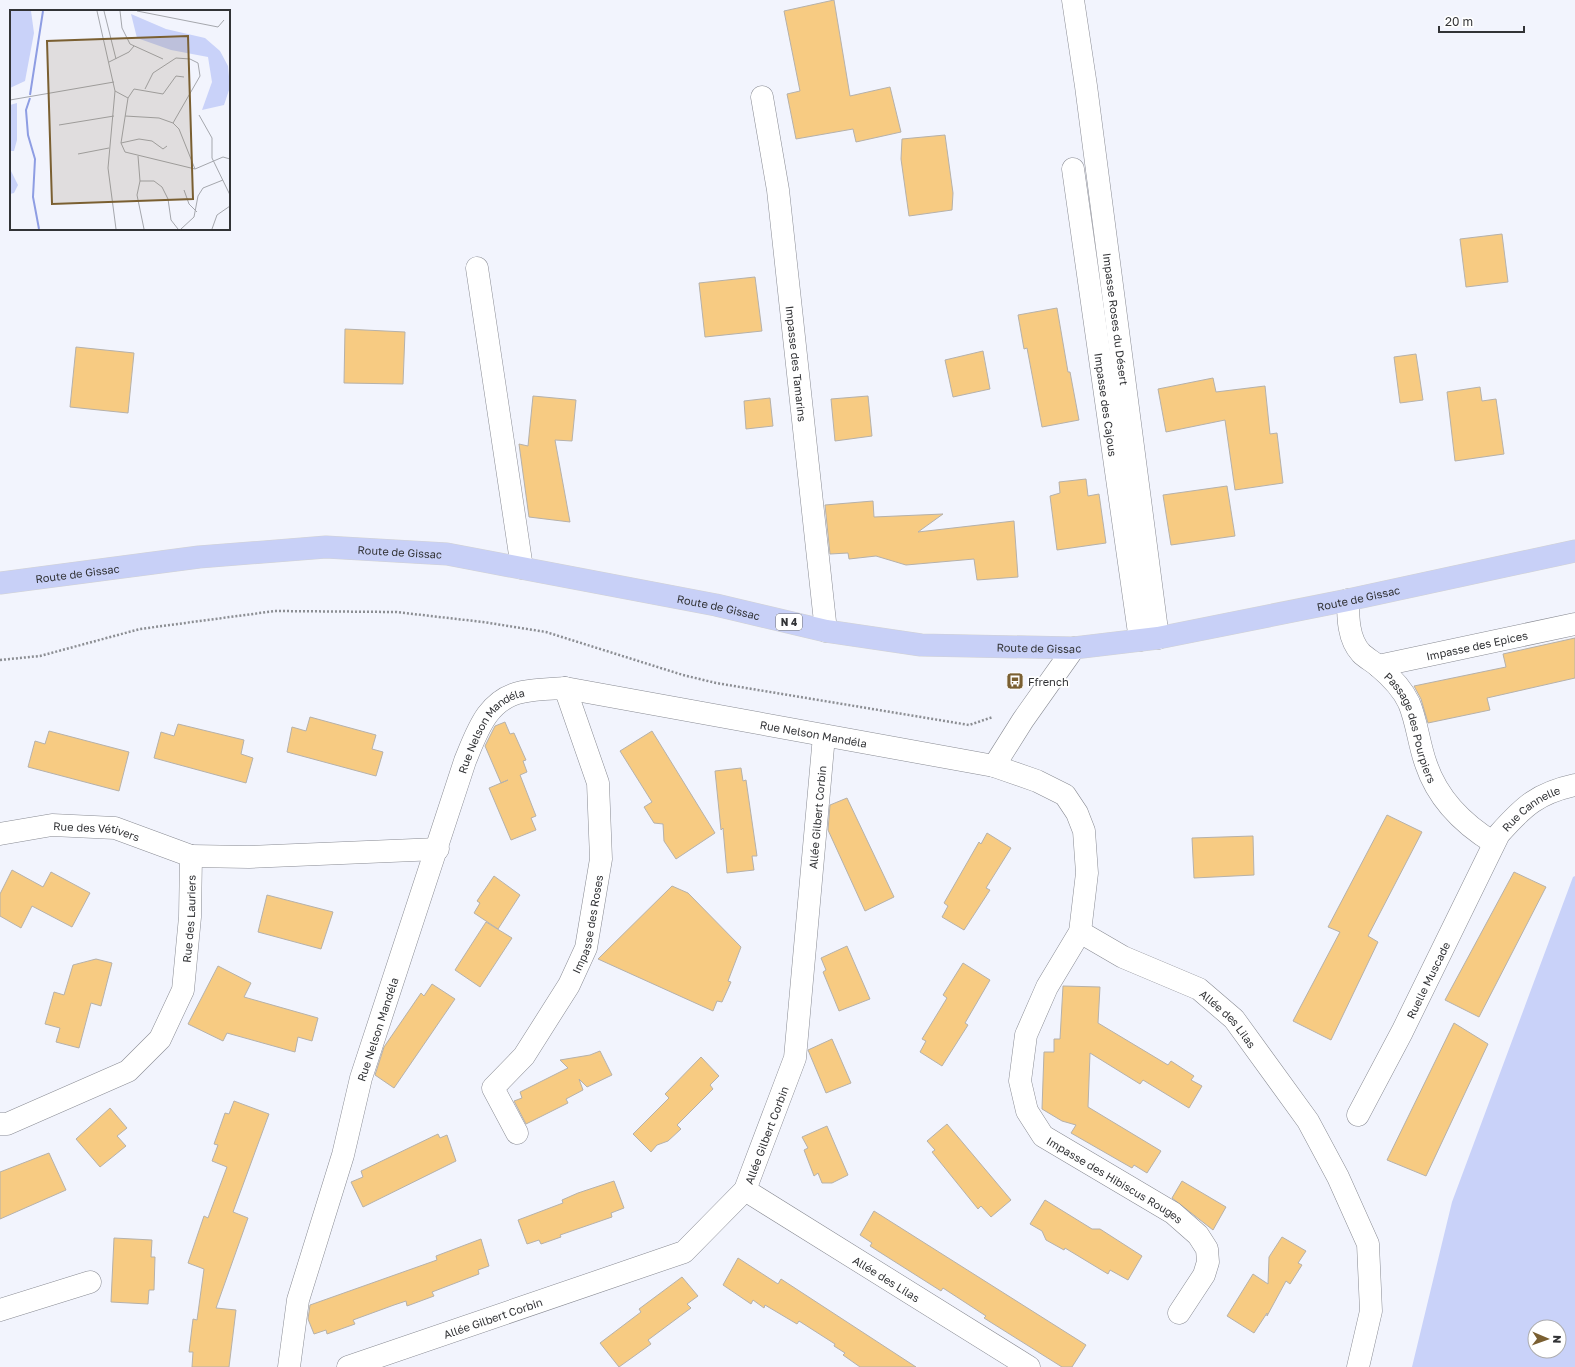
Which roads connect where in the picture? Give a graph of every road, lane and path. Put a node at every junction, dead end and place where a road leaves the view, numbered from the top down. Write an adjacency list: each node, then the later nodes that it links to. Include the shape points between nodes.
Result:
1 (1073, 0): 11 (street, Impasse Roses du Désert, via 1086,86)
2 (762, 97): 10 (street, Impasse des Tamarins, via 778,190)
3 (1073, 169): 11 (street, Impasse des Cajous)
4 (477, 268): 6 (street)
5 (1575, 551): 8 (main road, Route de Gissac / N 4)
6 (522, 568): 7 (main road, Route de Gissac / N 4, via 447,554 326,547 199,557); 10 (main road, Route de Gissac / N 4, via 716,605)
7 (0, 583)
8 (1348, 600): 11 (main road, Route de Gissac / N 4); 14 (street, Passage des Pourpiers, via 1349,626 1355,642 1360,652)
9 (1575, 624): 14 (street, Impasse des Epices)
10 (826, 630): 12 (main road, Route de Gissac / N 4, via 921,645)
11 (1149, 639): 12 (main road, Route de Gissac / N 4)
12 (1074, 648): 16 (street)
13 (0, 660): 16 (path, via 40,656 140,629 275,611 396,612 546,632 716,683 969,725 998,716)
14 (1378, 666): 21 (street, Passage des Pourpiers, via 1396,682 1409,703 1426,766 1439,791 1454,813)
15 (565, 688): 17 (street, Rue Nelson Mandéla); 22 (street, Rue Nelson Mandéla, via 520,692 496,703 480,725 465,761); 27 (street, Impasse des Roses, via 598,783 601,859 586,948 570,985 524,1056 493,1088)
16 (1023, 720): 18 (street)
17 (824, 736): 18 (street, Rue Nelson Mandéla); 28 (street, Allée Gilbert Corbin, via 795,1058)
18 (994, 766): 24 (street, via 1037,781 1065,796 1077,813 1084,831 1087,873)
19 (1575, 785): 21 (street, Rue Cannelle, via 1553,790 1521,809)
20 (0, 834): 23 (street, Rue des Vétivers, via 52,825 116,828)
21 (1494, 843): 25 (street, Ruelle Muscade, via 1402,1032)
22 (438, 849): 23 (street, via 249,857); 32 (street, Rue Nelson Mandéla, via 361,1078 342,1155 298,1300)
23 (191, 856): 26 (street, Rue des Lauriers, via 190,917 183,990 160,1039 128,1071 7,1124)
24 (1080, 932): 31 (street, Impasse des Hibiscus Rouges, via 1047,987 1026,1035 1020,1081 1027,1112 1043,1136 1173,1213 1198,1235 1207,1249 1208,1262 1204,1275); 35 (street, Allée des Lilas, via 1123,957 1199,989 1234,1019 1308,1121 1338,1177 1368,1244 1371,1311)
25 (1358, 1115)
26 (0, 1124)
27 (517, 1133)
28 (745, 1190): 33 (street, Allée Gilbert Corbin, via 684,1252); 34 (street, Allée des Lilas)
29 (90, 1282): 30 (street)
30 (0, 1310)
31 (1179, 1313)
32 (288, 1367)
33 (348, 1367)
34 (1029, 1367)
35 (1358, 1367)

